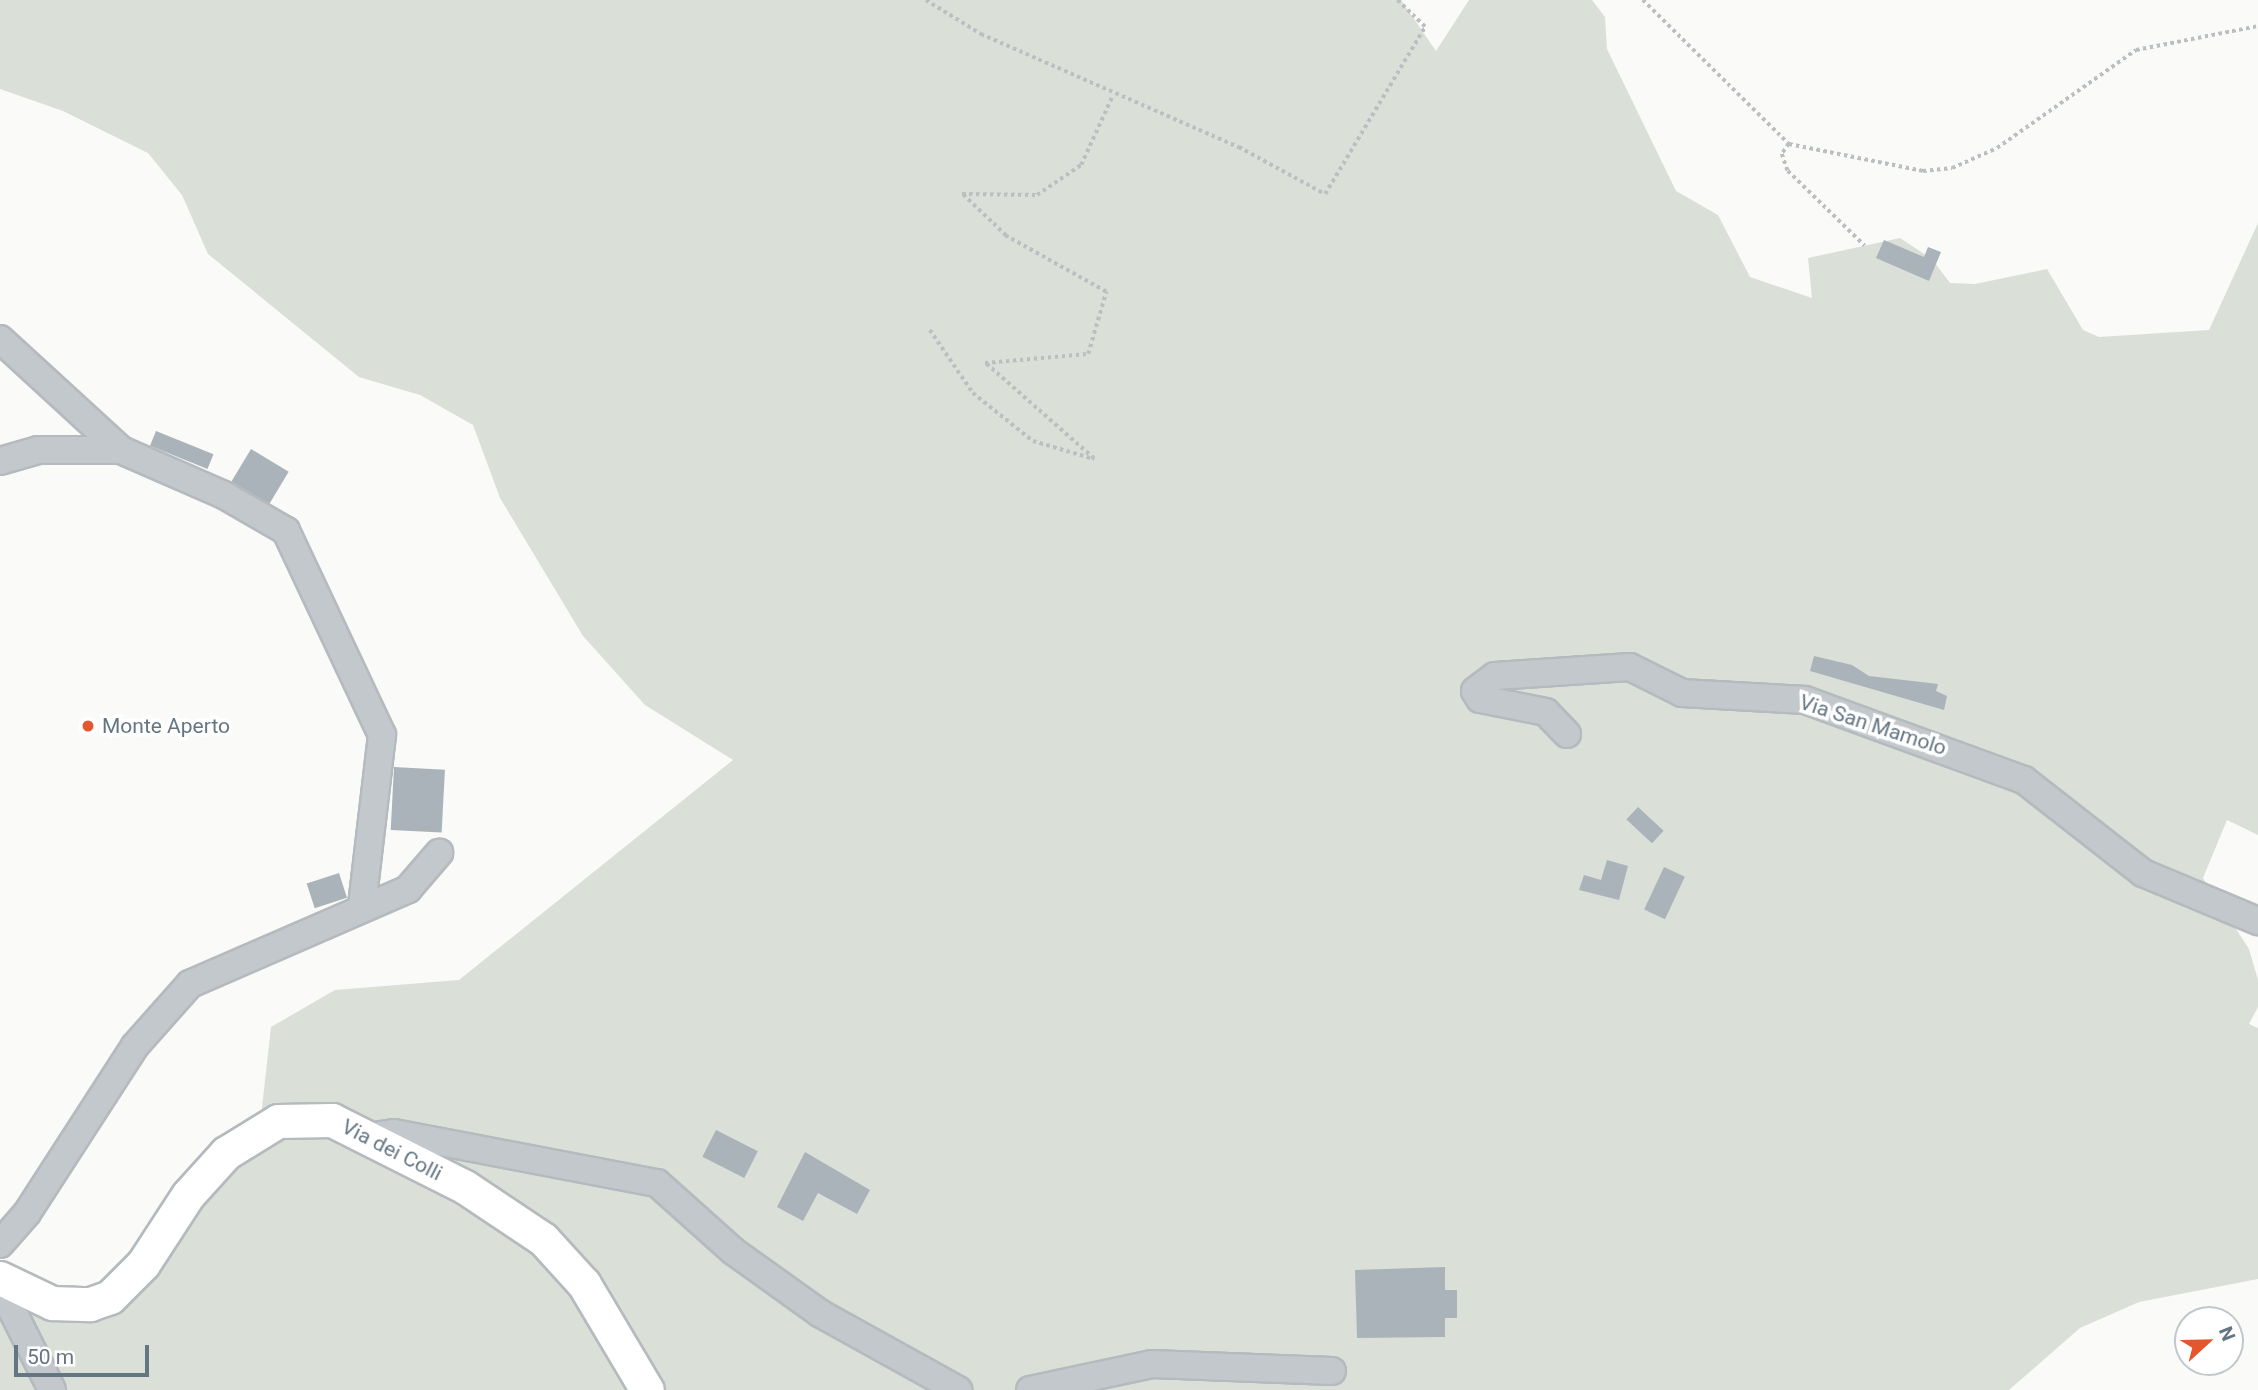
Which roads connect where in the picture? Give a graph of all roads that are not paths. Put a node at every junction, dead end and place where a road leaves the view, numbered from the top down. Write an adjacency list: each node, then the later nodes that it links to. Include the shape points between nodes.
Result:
1 (0, 339): 2 (street)
2 (121, 450): 3 (street, via 38,450); 6 (street, via 224,495 286,531 382,735)
3 (0, 461)
4 (1567, 734): 7 (street, Via San Mamolo, via 1546,712 1480,699 1475,691 1495,676 1630,667 1682,693 1805,700 2024,780 2143,873)
5 (439, 853): 6 (street, via 408,889)
6 (362, 904): 9 (street, via 217,968 166,1005 27,1213)
7 (2258, 921)
8 (373, 1136): 10 (main road, Via dei Colli, via 305,1117 278,1121 250,1136 206,1173 143,1264 110,1297 90,1304 52,1303); 14 (main road, Via dei Colli, via 543,1239 584,1284); 15 (street, via 394,1133 657,1183 733,1251 821,1314)
9 (0, 1244)
10 (0, 1278)
11 (0, 1286): 13 (street)
12 (1332, 1371): 16 (street, via 1152,1364)
13 (52, 1390)
14 (647, 1390)
15 (958, 1390)
16 (1030, 1390)

